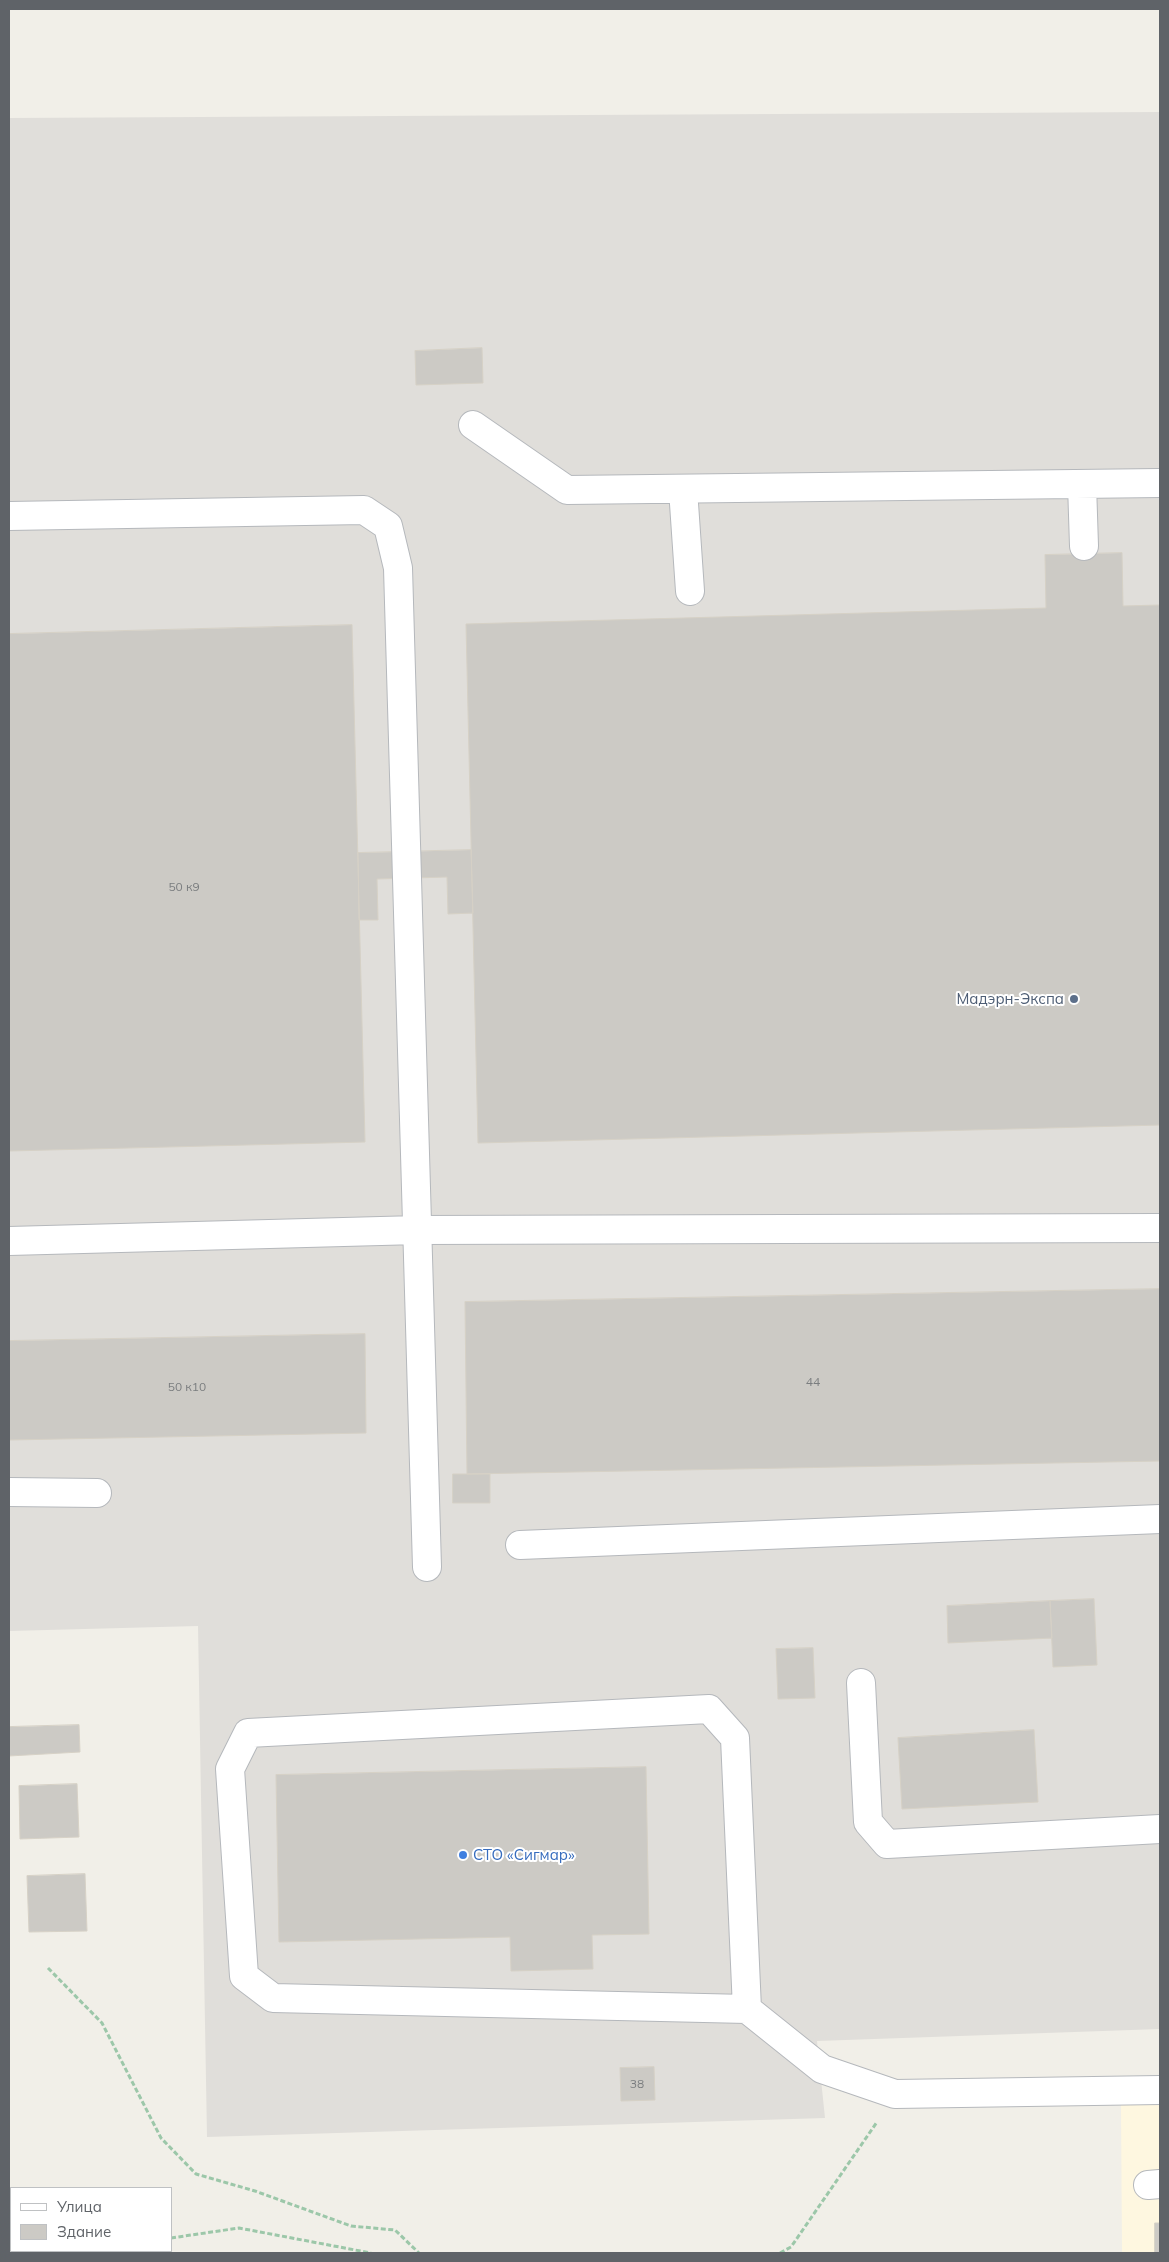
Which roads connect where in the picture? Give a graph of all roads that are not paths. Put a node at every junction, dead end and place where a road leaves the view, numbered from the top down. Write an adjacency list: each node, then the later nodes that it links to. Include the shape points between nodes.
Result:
1 (472, 425): 4 (lane, via 567,490)
2 (1160, 483): 3 (lane)
3 (1082, 484): 4 (lane); 6 (lane)
4 (683, 489): 7 (lane)
5 (9, 516): 9 (lane, via 364,510 388,526 398,568)
6 (1084, 546)
7 (690, 591)
8 (1160, 1228): 9 (lane)
9 (418, 1230): 10 (lane); 15 (lane)
10 (9, 1241)
11 (9, 1492): 12 (lane)
12 (98, 1493)
13 (1160, 1519): 14 (lane)
14 (520, 1545)
15 (426, 1568)
16 (861, 1684): 17 (lane, via 868,1822 888,1844)
17 (1160, 1829)
18 (746, 2010): 18 (lane, via 735,1738 709,1709 248,1732 230,1769 244,1976 273,1998); 19 (lane, via 822,2069 896,2094)
19 (1160, 2090)

